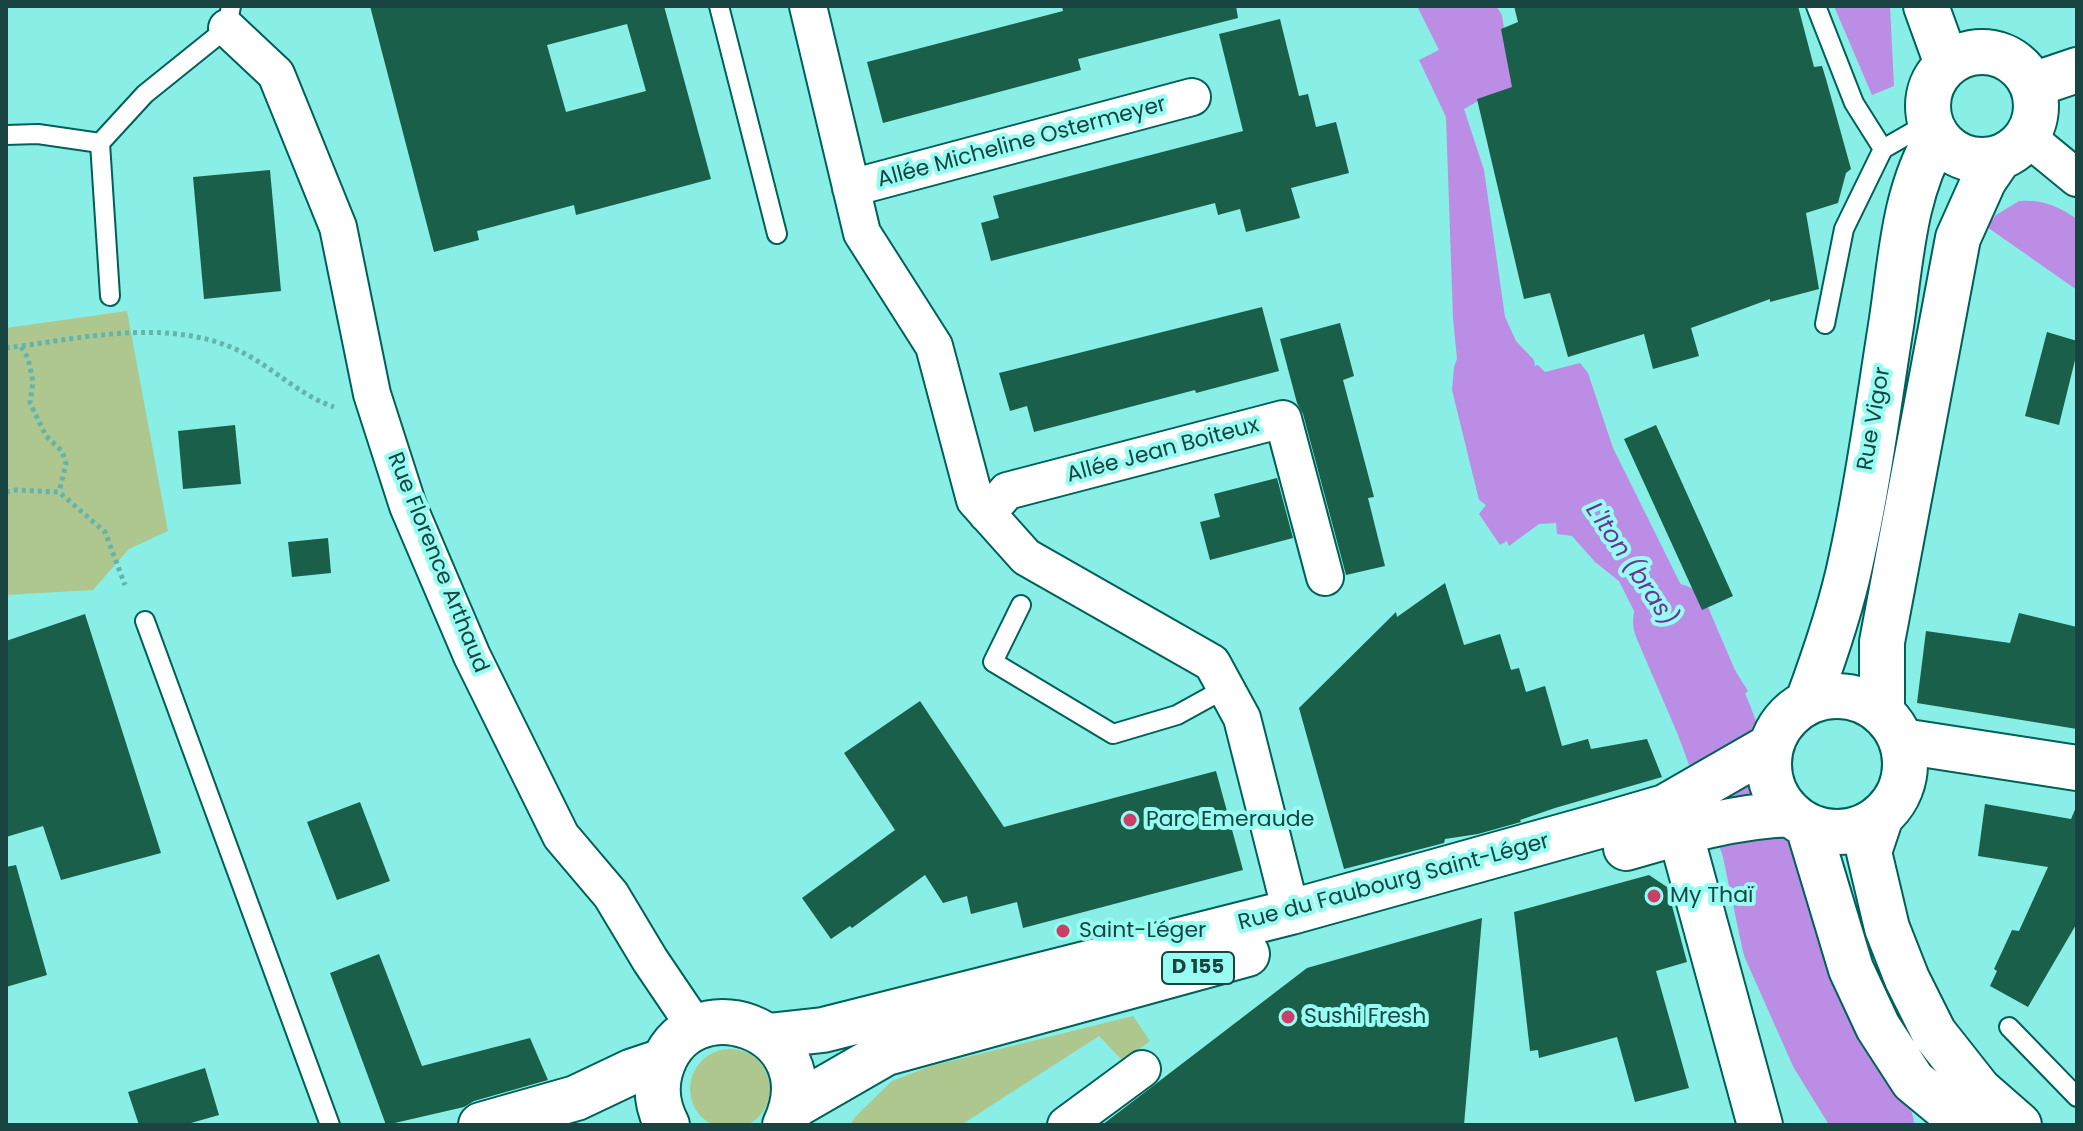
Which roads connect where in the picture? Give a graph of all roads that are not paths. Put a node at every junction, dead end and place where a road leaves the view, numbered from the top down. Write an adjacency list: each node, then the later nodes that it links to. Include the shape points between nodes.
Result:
1 (719, 6): 16 (lane)
2 (808, 6): 15 (street)
3 (1816, 6): 11 (lane, via 1854,103)
4 (1926, 6): 6 (main road)
5 (229, 17): 12 (lane); 33 (street, Rue Florence Arthaud, via 276,74 338,227 372,394 408,506 472,656 561,836 611,895)
6 (1947, 64): 8 (main road, via 1978,51 1995,53 2011,59); 11 (main road, via 1929,91)
7 (2077, 70): 8 (main road)
8 (2033, 85): 13 (main road, via 2035,121)
9 (1192, 97): 15 (street, Allée Micheline Ostermeyer)
10 (6, 135): 12 (lane)
11 (1918, 142): 13 (main road, via 1964,158); 18 (lane, via 1844,229); 24 (main road, Rue Vigor, via 1852,560)
12 (100, 143): 17 (lane)
13 (2003, 158): 14 (street); 25 (main road, via 1960,230 1882,642)
14 (2077, 178)
15 (851, 188): 19 (street, via 862,233 934,346 975,500)
16 (777, 234)
17 (110, 296)
18 (1825, 324)
19 (987, 514): 20 (street, Allée Jean Boiteux, via 1007,491 1283,419); 23 (street, via 1026,557 1212,663)
20 (1325, 577)
21 (1021, 605): 23 (lane, via 993,662 1113,734 1177,715)
22 (145, 621): 39 (lane)
23 (1226, 688): 31 (street, via 1242,718)
24 (1808, 701): 25 (main road, via 1847,695); 26 (main road, via 1784,719)
25 (1892, 726): 27 (main road); 28 (main road, via 1905,768 1899,793)
26 (1758, 754): 29 (main road); 30 (main road, Rue du Faubourg Saint-Léger / D 155)
27 (2077, 768)
28 (1881, 816): 29 (main road, via 1865,826 1827,832); 45 (main road, via 1869,852 1887,928 1907,979 1934,1033 1979,1090)
29 (1788, 818): 30 (main road, Rue du Faubourg Saint-Léger / D 155); 44 (main road, via 1878,1027 1913,1081)
30 (1683, 822): 31 (main road, Rue du Faubourg Saint-Léger / D 155); 38 (main road, Rue du Faubourg Saint-Léger / D 155, via 886,1053); 43 (main road)
31 (1291, 912): 34 (main road, Rue du Faubourg Saint-Léger / D 155, via 823,1030)
32 (2009, 1027): 37 (lane)
33 (696, 1028): 34 (main road, via 720,1021 746,1024); 35 (main road, via 676,1042)
34 (768, 1036): 38 (main road, via 786,1055 794,1080)
35 (663, 1061): 40 (main road, via 576,1098); 41 (main road, via 657,1086)
36 (1142, 1069): 42 (street)
37 (2077, 1097)
38 (789, 1115)
39 (330, 1125)
40 (481, 1125)
41 (667, 1125)
42 (1066, 1125)
43 (1760, 1125)
44 (1966, 1125)
45 (2019, 1125)

